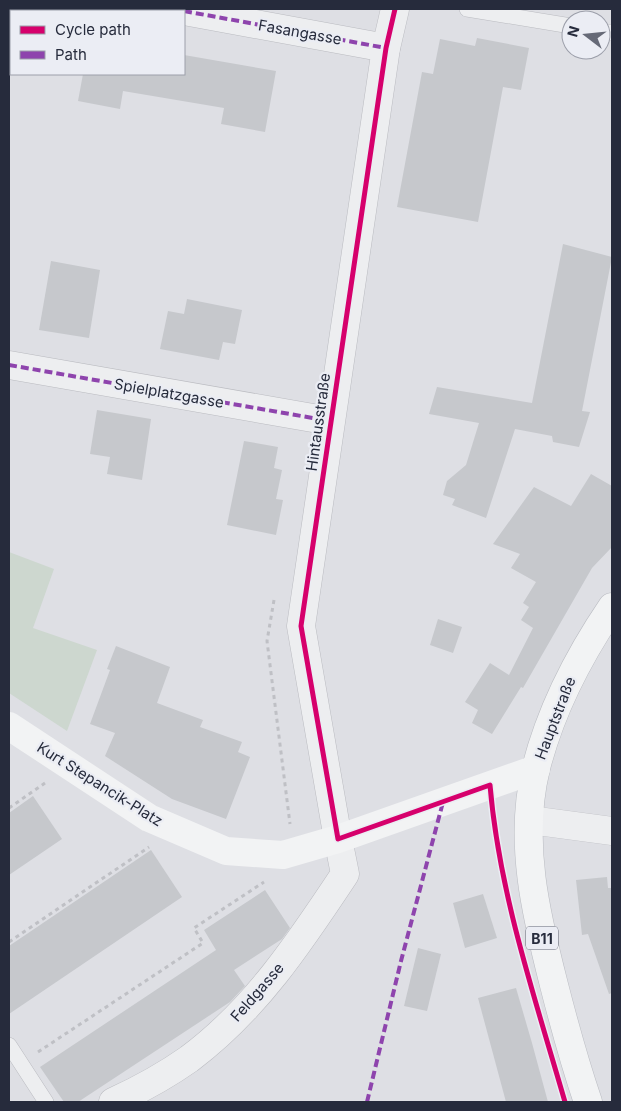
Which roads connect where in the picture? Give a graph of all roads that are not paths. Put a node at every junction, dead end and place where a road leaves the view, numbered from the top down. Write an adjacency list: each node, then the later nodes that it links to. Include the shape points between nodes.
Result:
1 (395, 9): 5 (street, Hintausstraße)
2 (468, 9): 4 (lane)
3 (185, 11): 5 (street, Fasangasse)
4 (561, 24)
5 (386, 48): 7 (street, Hintausstraße)
6 (9, 365): 7 (street, Spielplatzgasse)
7 (330, 420): 13 (street, Hintausstraße, via 301,626)
8 (612, 607): 10 (street, Hauptstraße / B11, via 562,693)
9 (9, 726): 13 (street, Kurt Stepancik-Platz, via 150,818 226,851 283,855)
10 (536, 770): 11 (street, Hauptstraße / B11); 13 (street, Kurt Stepancik-Platz)
11 (530, 820): 12 (street); 17 (street, Hauptstraße / B11, via 531,882 536,911)
12 (610, 827)
13 (338, 839): 16 (street, Feldgasse, via 345,874 276,974 243,1011 188,1059)
14 (9, 1045): 15 (lane)
15 (46, 1102)
16 (113, 1102)
17 (588, 1102)

